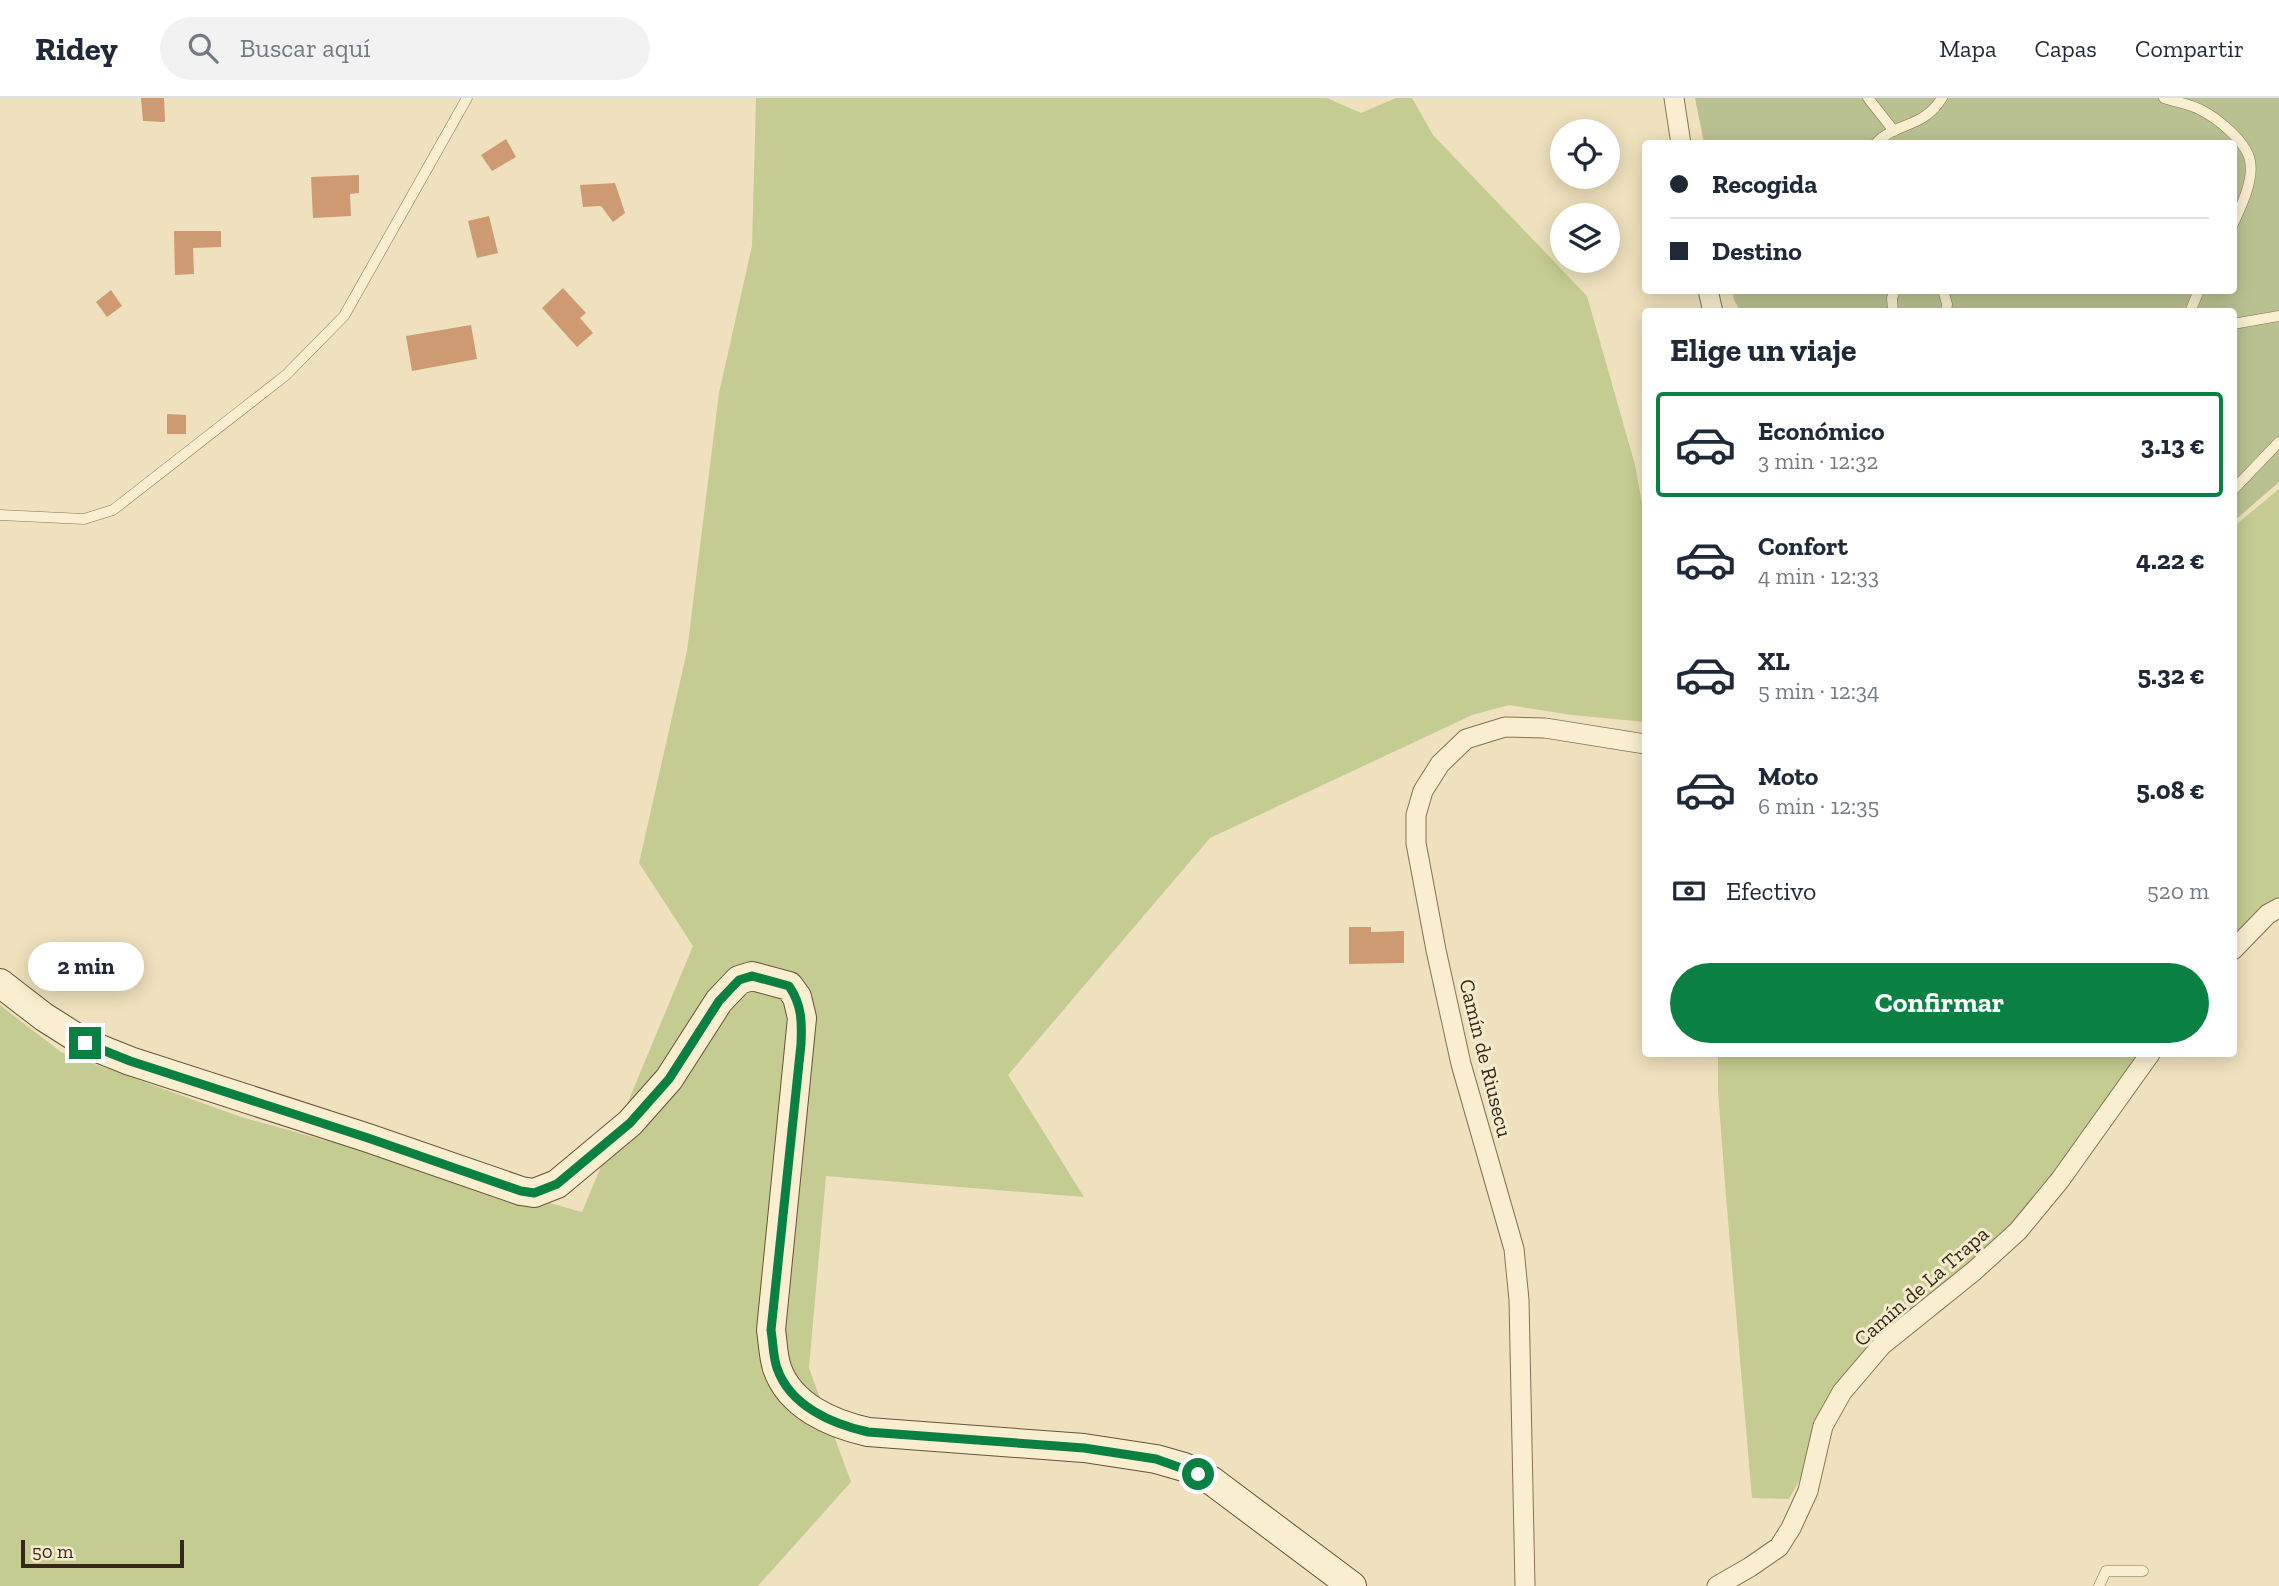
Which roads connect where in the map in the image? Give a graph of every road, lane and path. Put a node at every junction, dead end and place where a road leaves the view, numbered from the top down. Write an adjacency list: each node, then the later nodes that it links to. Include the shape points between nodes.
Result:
1 (467, 98): 14 (lane, via 344,316 286,375 113,510 84,519)
2 (1674, 98): 7 (street)
3 (1868, 98): 6 (lane)
4 (1942, 98): 6 (lane, via 1916,123)
5 (2164, 98): 9 (lane, via 2201,110 2243,146 2250,161 2249,177)
6 (1894, 131): 8 (lane)
7 (1680, 140)
8 (1881, 140)
9 (2237, 212)
10 (2279, 316): 11 (lane)
11 (2237, 323)
12 (2279, 442): 13 (lane)
13 (2237, 486)
14 (0, 515)
15 (1642, 744): 22 (street, Camín de Riusecu, via 1545,728 1505,727 1466,740 1440,764 1423,791 1416,814 1416,842 1438,963 1461,1064 1514,1249)
16 (2279, 908): 17 (street)
17 (2237, 946)
18 (0, 984): 21 (street, via 85,1043 130,1061 534,1193 557,1184 630,1123 669,1079 719,1001 739,980 752,976 789,986 802,1017 801,1044 771,1330 777,1368 793,1394 843,1426 868,1432 1084,1448 1184,1467 1212,1481)
19 (2148, 1057): 23 (street, Camín de La Trapa, via 2018,1231 1882,1345 1842,1392 1823,1426 1808,1491 1779,1547)
20 (2143, 1571): 24 (lane, via 2106,1571)
21 (1352, 1586)
22 (1525, 1586)
23 (1717, 1586)
24 (2099, 1586)

